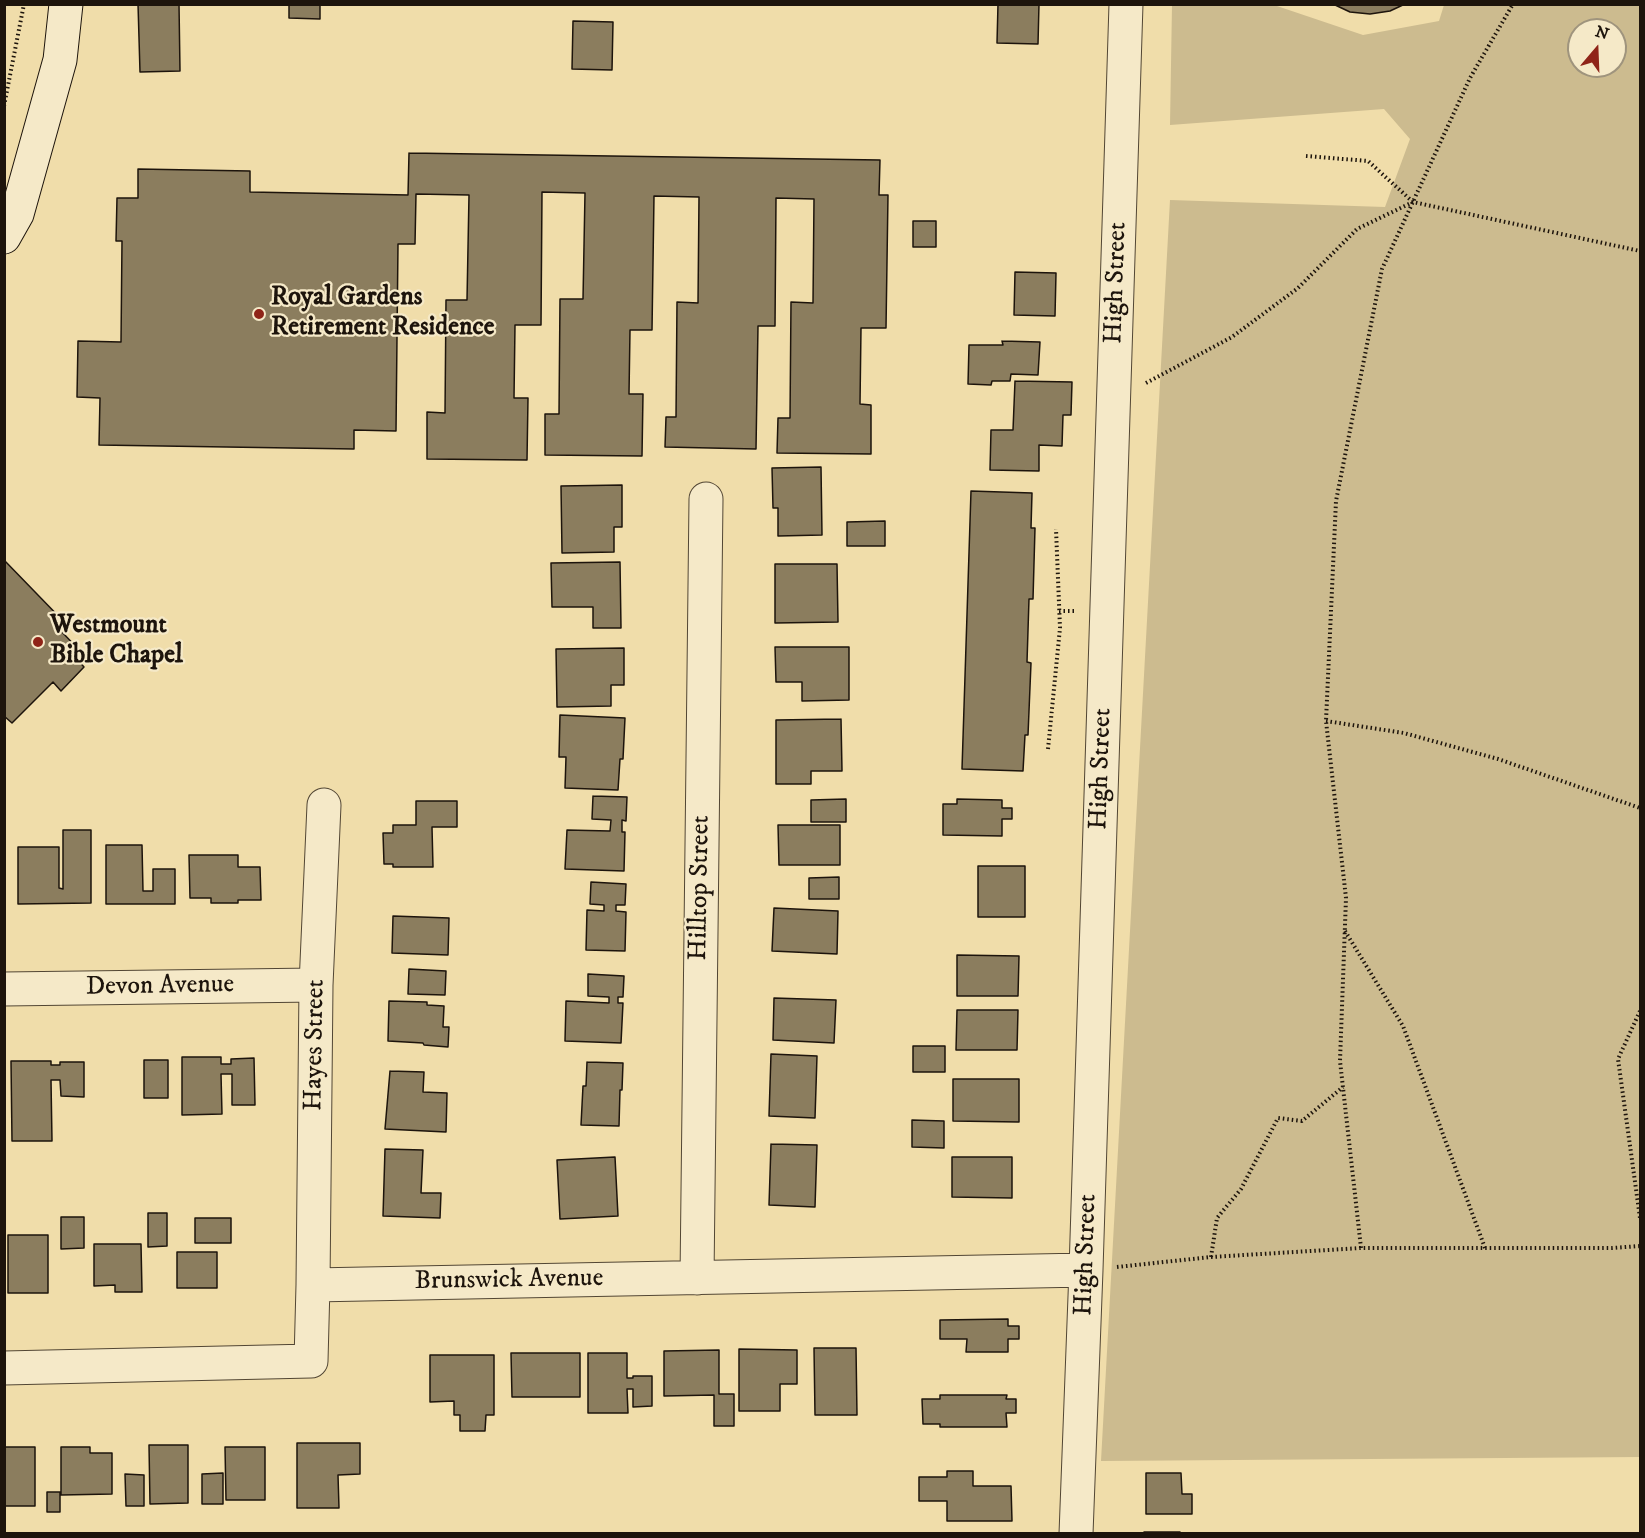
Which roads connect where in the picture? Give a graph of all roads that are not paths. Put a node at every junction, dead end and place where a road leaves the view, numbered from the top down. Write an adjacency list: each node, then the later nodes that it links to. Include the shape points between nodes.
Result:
1 (66, 4): 3 (street, via 60,60 17,214)
2 (1126, 4): 8 (street, High Street)
3 (4, 237)
4 (706, 499): 9 (street, Hilltop Street)
5 (324, 805): 6 (street, Hayes Street)
6 (316, 985): 7 (street, Devon Avenue); 10 (street, Hayes Street)
7 (4, 989)
8 (1086, 1270): 9 (street, Brunswick Avenue); 12 (street, High Street)
9 (697, 1278): 10 (street, Brunswick Avenue)
10 (313, 1285): 11 (street, via 311,1360)
11 (4, 1368)
12 (1076, 1533)

